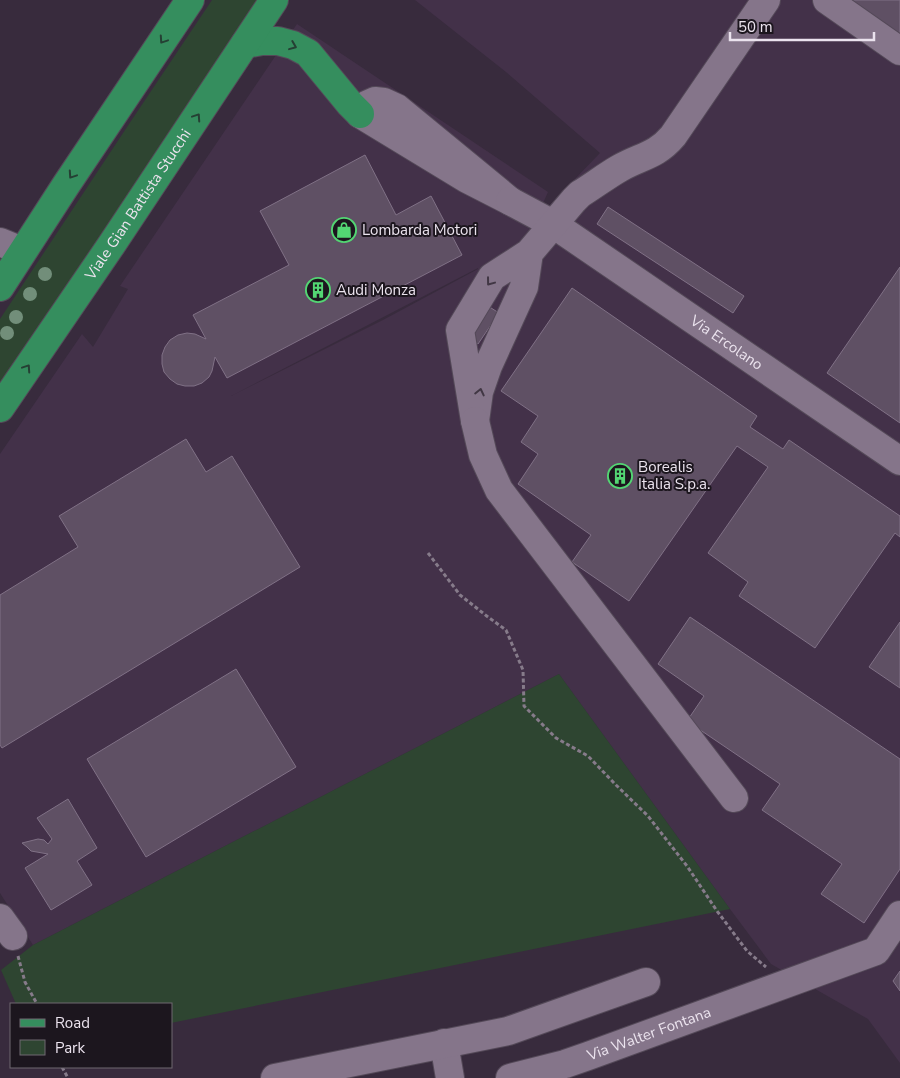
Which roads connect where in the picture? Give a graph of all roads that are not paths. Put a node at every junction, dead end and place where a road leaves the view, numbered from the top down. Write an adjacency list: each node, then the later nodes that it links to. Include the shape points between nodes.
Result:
1 (190, 0): 9 (main road, one-way to 9)
2 (274, 0): 5 (main road, Viale Gian Battista Stucchi)
3 (766, 0): 8 (street, via 674,136 657,151 620,168 580,194)
4 (826, 0): 6 (street)
5 (245, 44): 7 (main road, one-way to 7, via 278,41 308,53); 12 (main road, Viale Gian Battista Stucchi, one-way to 5)
6 (900, 51)
7 (360, 114): 8 (street, Via Ercolano, via 467,179)
8 (553, 224): 10 (street); 14 (street, Via Ercolano)
9 (11, 247): 11 (main road)
10 (529, 253): 13 (street, one-way to 10, via 479,392 488,366 524,287); 13 (street, one-way to 13, via 492,277 460,330)
11 (0, 287)
12 (0, 408)
13 (475, 421): 15 (street, via 483,455 499,490)
14 (900, 460)
15 (734, 798)
16 (900, 915): 21 (street, Via Walter Fontana, via 876,951 573,1062)
17 (646, 982): 18 (street, via 508,1031)
18 (444, 1043): 19 (street); 20 (street)
19 (275, 1078)
20 (450, 1078)
21 (510, 1078)

